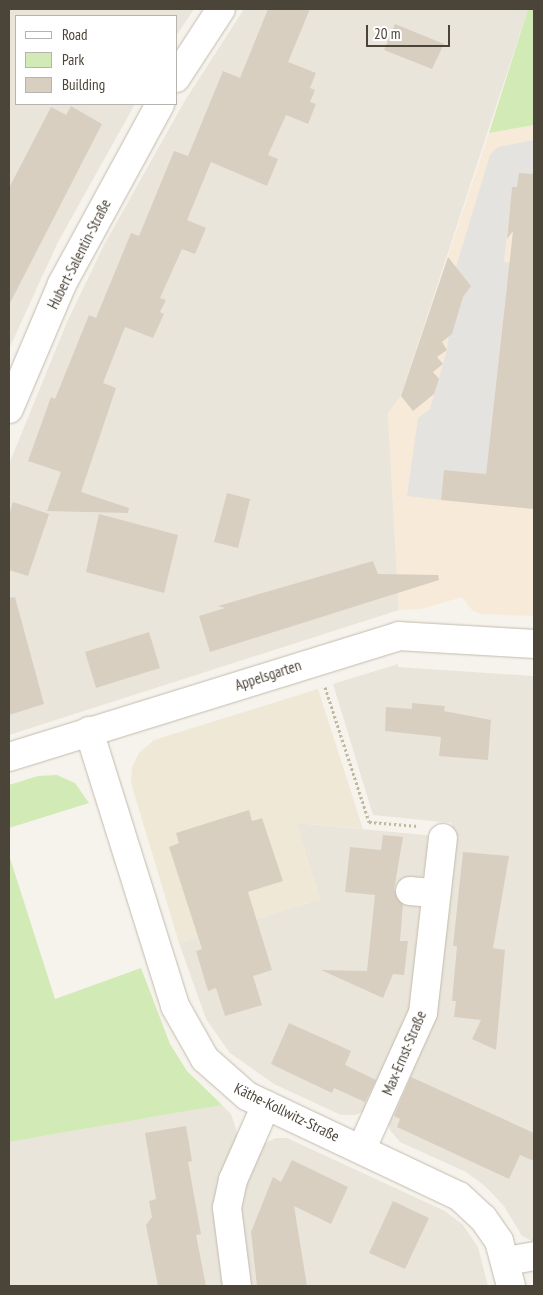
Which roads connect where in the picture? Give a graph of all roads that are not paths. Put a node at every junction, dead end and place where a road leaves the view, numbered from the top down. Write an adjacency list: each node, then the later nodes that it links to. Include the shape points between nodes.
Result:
1 (221, 9): 2 (street)
2 (178, 75)
3 (159, 105): 4 (street, Hubert-Salentin-Straße, via 62,284)
4 (9, 409)
5 (534, 644): 6 (street, Appelsgarten, via 399,636)
6 (89, 731): 7 (street, Appelsgarten); 9 (street, Käthe-Kollwitz-Straße, via 184,1027 216,1072)
7 (9, 757)
8 (443, 838): 10 (street, Max-Ernst-Straße, via 422,892 422,1014)
9 (266, 1105): 10 (street, Käthe-Kollwitz-Straße); 13 (street, via 233,1180 227,1208)
10 (362, 1148): 12 (street, Käthe-Kollwitz-Straße, via 442,1187 472,1206 500,1241)
11 (534, 1256): 12 (street)
12 (509, 1274)
13 (237, 1286)

